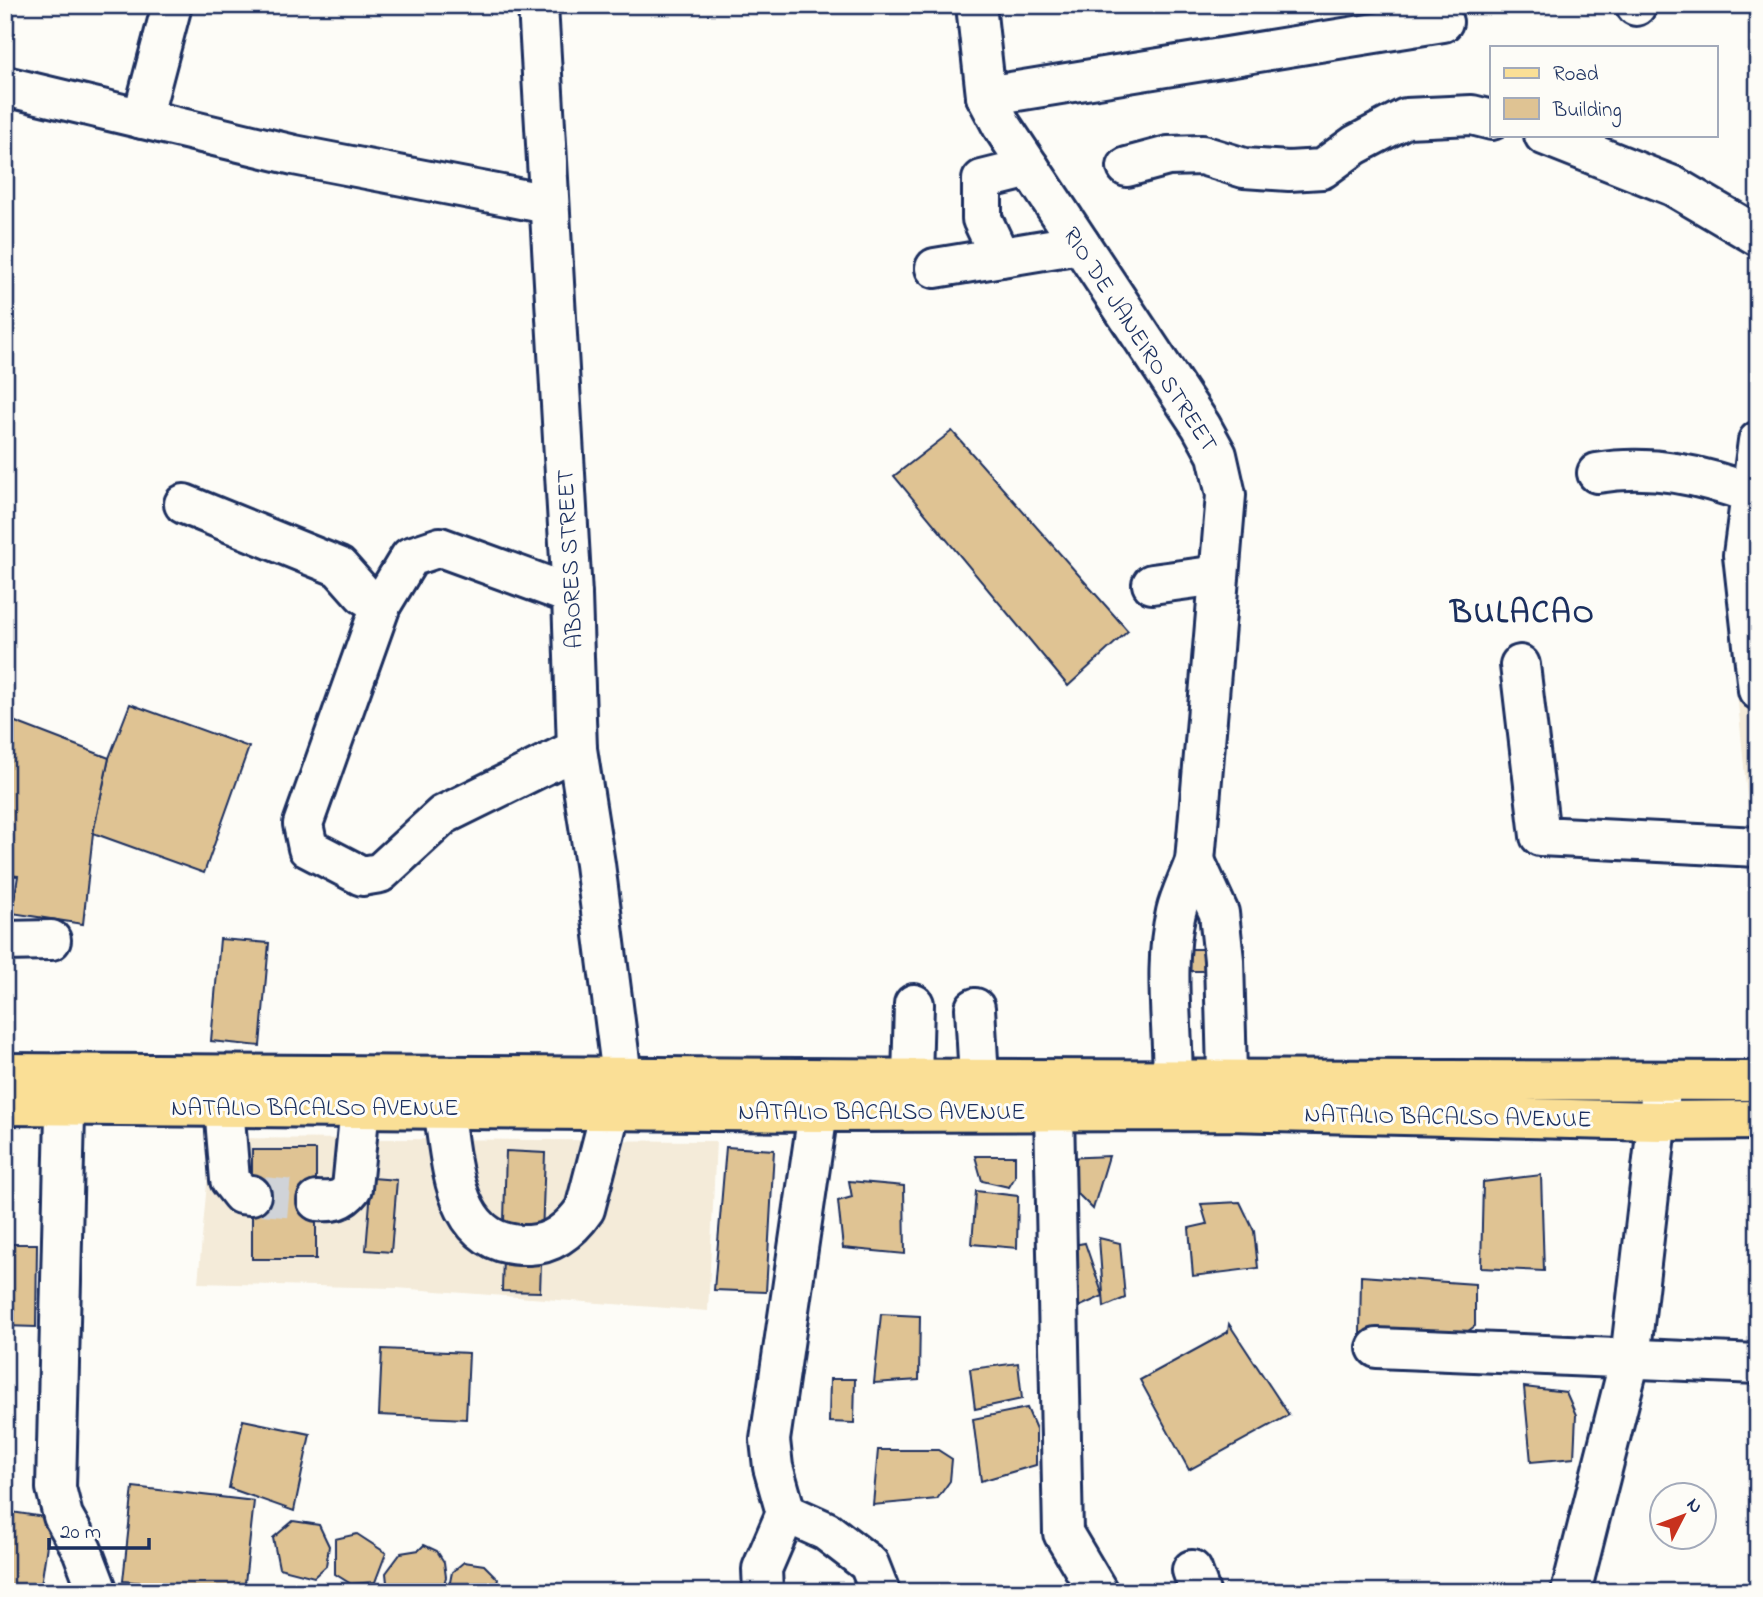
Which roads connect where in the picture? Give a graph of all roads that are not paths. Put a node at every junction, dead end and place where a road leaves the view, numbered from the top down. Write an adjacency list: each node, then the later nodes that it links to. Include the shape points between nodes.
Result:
1 (172, 5): 7 (street)
2 (538, 5): 12 (street, ABORES STREET)
3 (976, 5): 6 (street, RIO DE JANEIRO STREET)
4 (1443, 22): 6 (street)
5 (5, 86): 7 (street)
6 (986, 96): 11 (street, RIO DE JANEIRO STREET)
7 (142, 119): 12 (street, via 294,155)
8 (1490, 120): 10 (street, via 1472,115 1406,118 1322,169 1244,168 1202,155 1168,156)
9 (1547, 136): 13 (street, via 1673,186)
10 (1127, 167)
11 (1030, 168): 14 (street, RIO DE JANEIRO STREET); 15 (street, via 982,180 982,219)
12 (548, 204): 22 (street, ABORES STREET)
13 (1758, 236)
14 (1080, 244): 15 (street); 20 (street, RIO DE JANEIRO STREET, via 1217,455 1226,495)
15 (1000, 257): 16 (street)
16 (935, 268)
17 (1755, 468): 18 (street, via 1713,480 1662,470 1622,468); 25 (street, via 1743,555)
18 (1597, 473)
19 (184, 504): 23 (street, via 339,567 363,594)
20 (1219, 575): 21 (street); 28 (street, RIO DE JANEIRO STREET)
21 (1152, 584)
22 (572, 595): 23 (street, via 440,548 410,557); 26 (street, ABORES STREET)
23 (381, 605): 26 (street, via 303,824 308,848 362,876 380,873 443,815)
24 (1520, 666): 27 (street, via 1540,836)
25 (1758, 691)
26 (577, 748): 41 (street, ABORES STREET, via 595,864)
27 (1758, 847)
28 (1195, 861): 39 (street, RIO DE JANEIRO STREET, via 1176,912 1170,963); 40 (street, RIO DE JANEIRO STREET, via 1219,913)
29 (51, 940): 30 (street)
30 (5, 941)
31 (914, 1004): 35 (street)
32 (975, 1008): 34 (street)
33 (5, 1073): 38 (main road, NATALIO BACALSO AVENUE)
34 (979, 1078): 35 (main road, NATALIO BACALSO AVENUE); 39 (main road, NATALIO BACALSO AVENUE)
35 (912, 1079): 41 (main road, NATALIO BACALSO AVENUE, via 805,1080)
36 (1758, 1081): 37 (main road, NATALIO BACALSO AVENUE)
37 (1662, 1082): 40 (main road, NATALIO BACALSO AVENUE); 49 (street)
38 (65, 1089): 41 (main road, NATALIO BACALSO AVENUE); 42 (main road, NATALIO BACALSO AVENUE); 43 (main road, NATALIO BACALSO AVENUE); 56 (street, via 56,1488 63,1516)
39 (1173, 1095): 40 (main road, NATALIO BACALSO AVENUE); 47 (main road, NATALIO BACALSO AVENUE)
40 (1227, 1095): 49 (main road, NATALIO BACALSO AVENUE)
41 (619, 1098): 45 (main road, NATALIO BACALSO AVENUE); 45 (street, via 581,1215 551,1241 519,1245 487,1234 464,1210 457,1194); 46 (main road, NATALIO BACALSO AVENUE)
42 (5, 1105)
43 (224, 1106): 44 (main road, NATALIO BACALSO AVENUE); 50 (street, via 230,1180 241,1194)
44 (360, 1107): 45 (main road, NATALIO BACALSO AVENUE); 51 (street, via 352,1188 345,1198)
45 (443, 1108)
46 (818, 1112): 47 (main road, NATALIO BACALSO AVENUE); 55 (street, via 770,1440)
47 (1054, 1112): 59 (street, via 1063,1533)
48 (1758, 1120): 49 (main road, NATALIO BACALSO AVENUE)
49 (1659, 1121): 53 (street)
50 (251, 1195)
51 (317, 1200)
52 (1377, 1348): 53 (street)
53 (1630, 1359): 54 (street); 60 (street)
54 (1758, 1364)
55 (786, 1513): 57 (street, via 766,1554); 58 (street, via 826,1531 869,1564)
56 (98, 1592)
57 (763, 1592)
58 (880, 1592)
59 (1098, 1592)
60 (1571, 1592)

